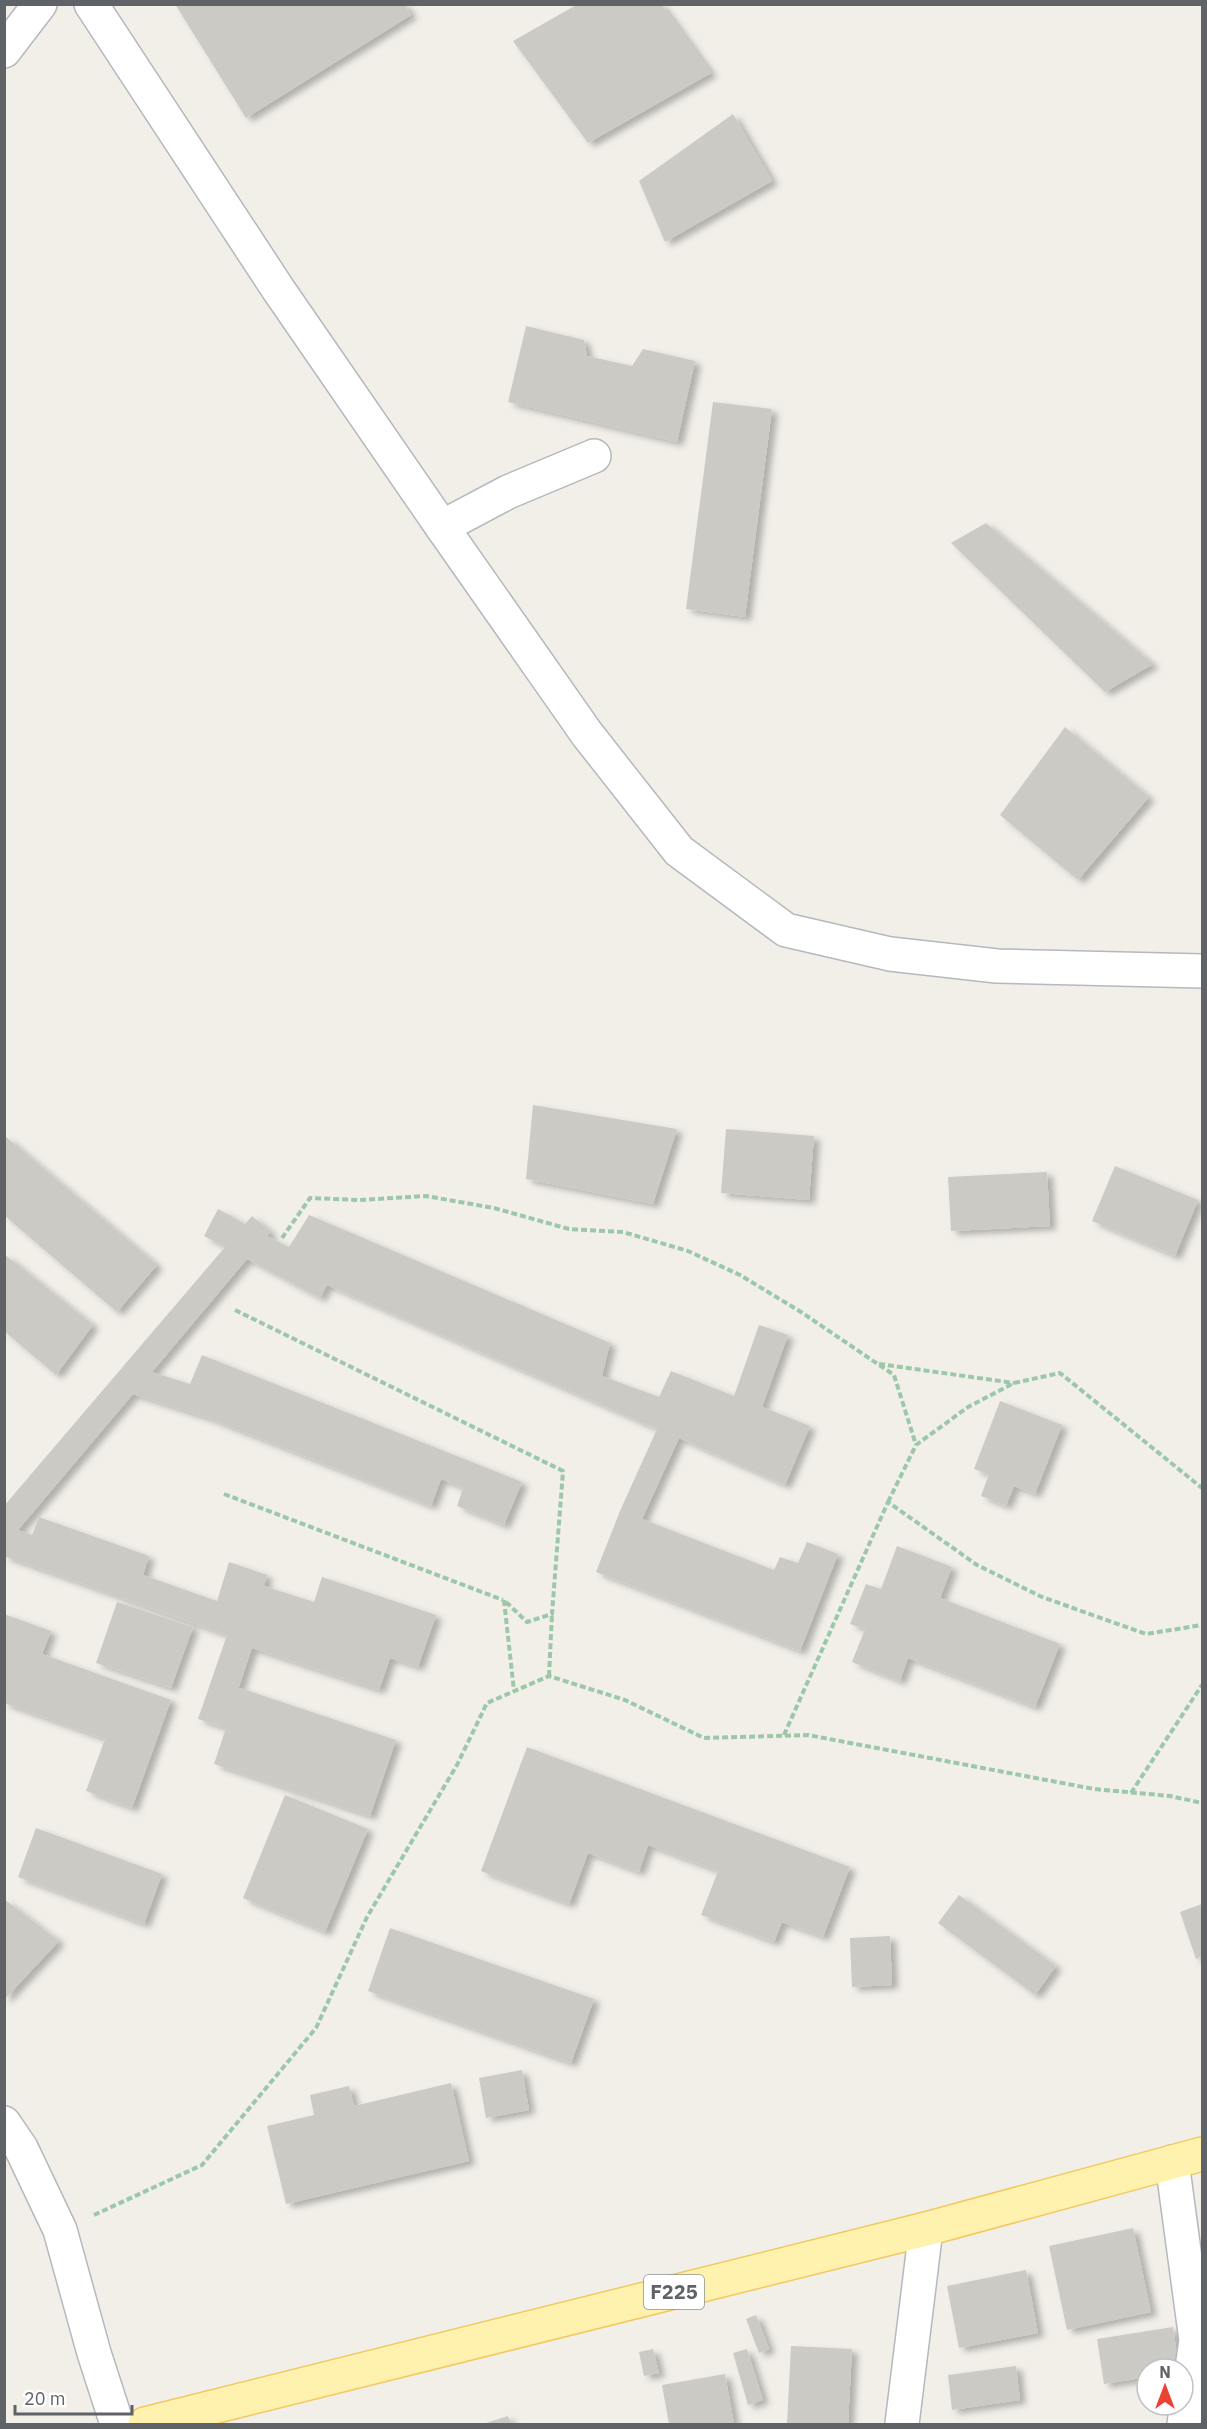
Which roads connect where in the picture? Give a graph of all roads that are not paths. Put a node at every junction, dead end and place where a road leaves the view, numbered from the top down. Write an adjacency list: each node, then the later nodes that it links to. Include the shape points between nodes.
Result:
1 (40, 4): 3 (street)
2 (91, 4): 5 (street, via 278,289)
3 (4, 51)
4 (594, 456): 5 (street, via 508,492)
5 (442, 527): 6 (street, via 587,734 679,851 786,930 890,954 997,966)
6 (1203, 971)
7 (4, 2123): 11 (street, via 21,2148 60,2230)
8 (1203, 2154): 9 (main road, F225)
9 (1172, 2162): 10 (main road, F225); 14 (street, via 1196,2340)
10 (926, 2229): 12 (main road, F225); 13 (street)
11 (117, 2424)
12 (145, 2424)
13 (902, 2424)
14 (1184, 2424)

